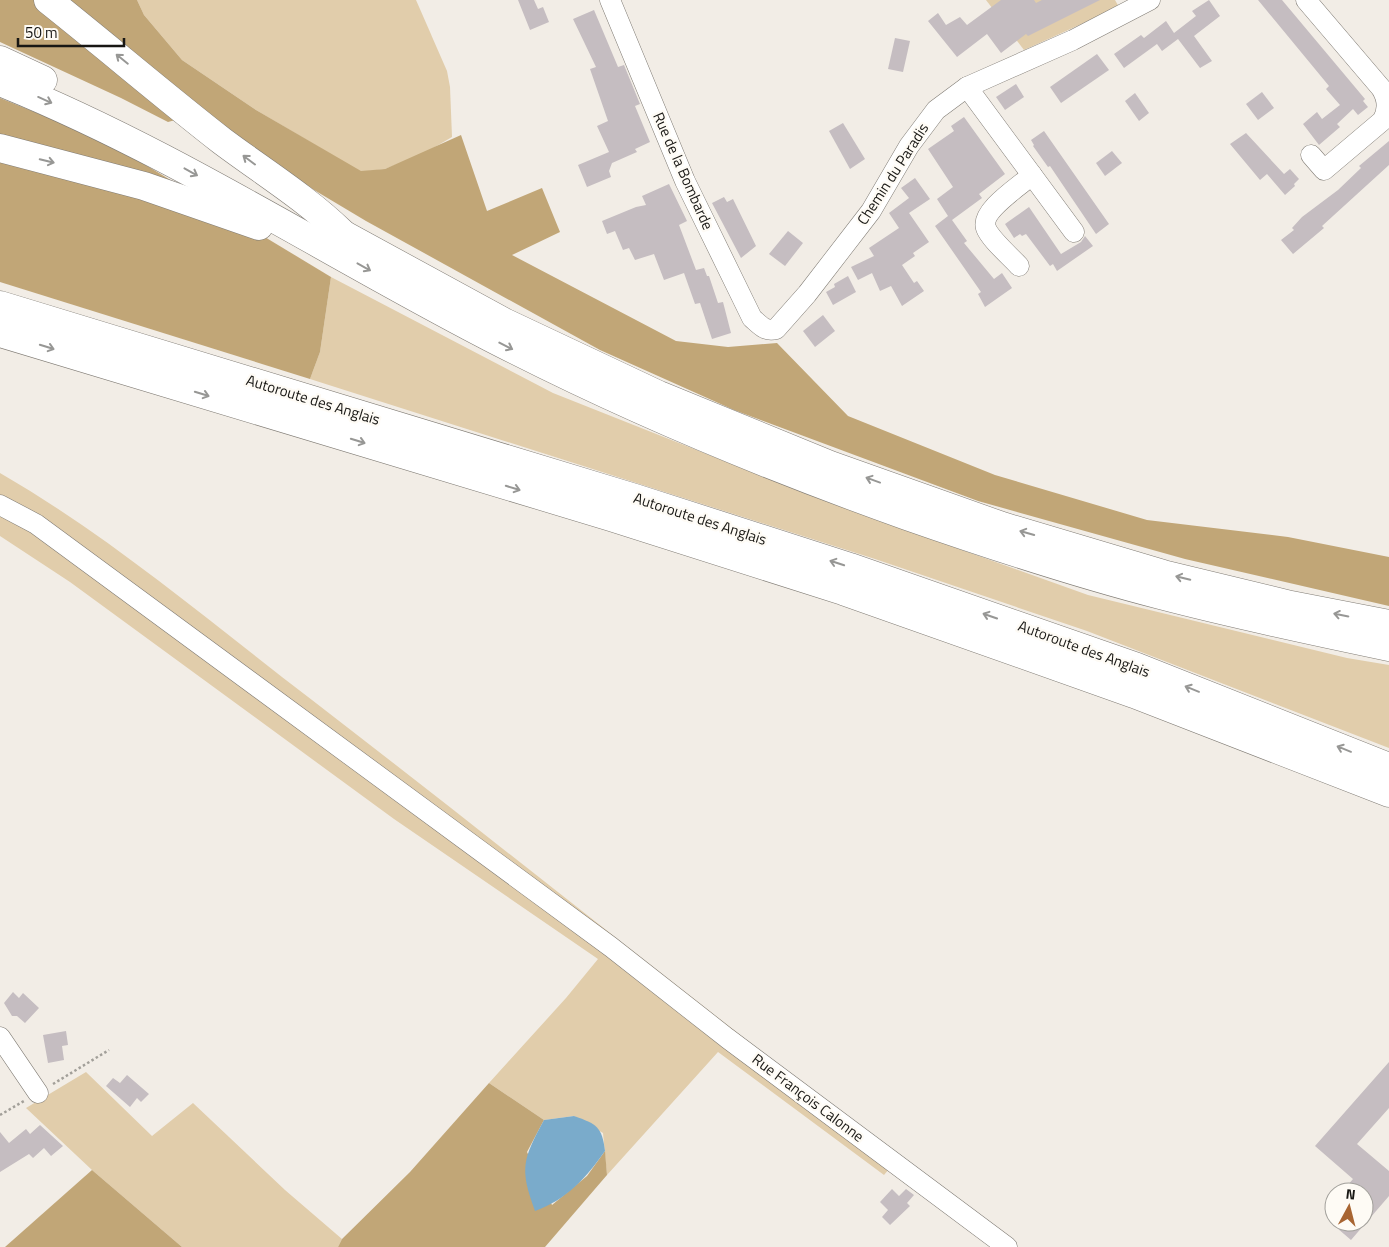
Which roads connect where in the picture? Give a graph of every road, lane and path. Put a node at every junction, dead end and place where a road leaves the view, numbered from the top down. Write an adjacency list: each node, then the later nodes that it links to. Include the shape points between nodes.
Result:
1 (48, 0): 12 (highway, one-way to 1, via 318,209 220,139)
2 (610, 0): 15 (street, Rue de la Bombarde, via 695,204 752,318 761,327)
3 (1306, 0): 9 (street, via 1381,88 1388,103 1388,111 1382,121 1324,170)
4 (1148, 1): 7 (street, Chemin du Paradis, via 1073,40)
5 (0, 60): 12 (highway, via 168,138)
6 (0, 82): 12 (highway, one-way to 12, via 96,124)
7 (968, 86): 10 (street); 15 (street, Chemin du Paradis, via 936,110 922,126 871,211 807,294 776,329)
8 (0, 148): 12 (highway, one-way to 12, via 144,186 231,214 288,238)
9 (1311, 155)
10 (1032, 175): 11 (street); 13 (street, via 990,210 985,222 989,233)
11 (1074, 232)
12 (338, 242): 18 (highway, one-way to 12, via 1291,605 1163,574 1002,526 830,465 633,383); 19 (highway, one-way to 19, via 502,344 642,411 823,486 997,547 1158,595 1284,626)
13 (1019, 266)
14 (0, 305): 20 (highway, Autoroute des Anglais, one-way to 14, via 1137,667 850,567 635,498)
15 (771, 330)
16 (0, 333): 21 (highway, Autoroute des Anglais, one-way to 21, via 611,517 843,591 1134,694)
17 (0, 505): 26 (street, Rue François Calonne, via 49,534 611,947)
18 (1389, 624)
19 (1389, 647)
20 (1389, 767)
21 (1389, 793)
22 (0, 1037): 24 (street)
23 (109, 1050): 24 (path)
24 (38, 1093): 25 (path)
25 (0, 1116)
26 (1007, 1247)

